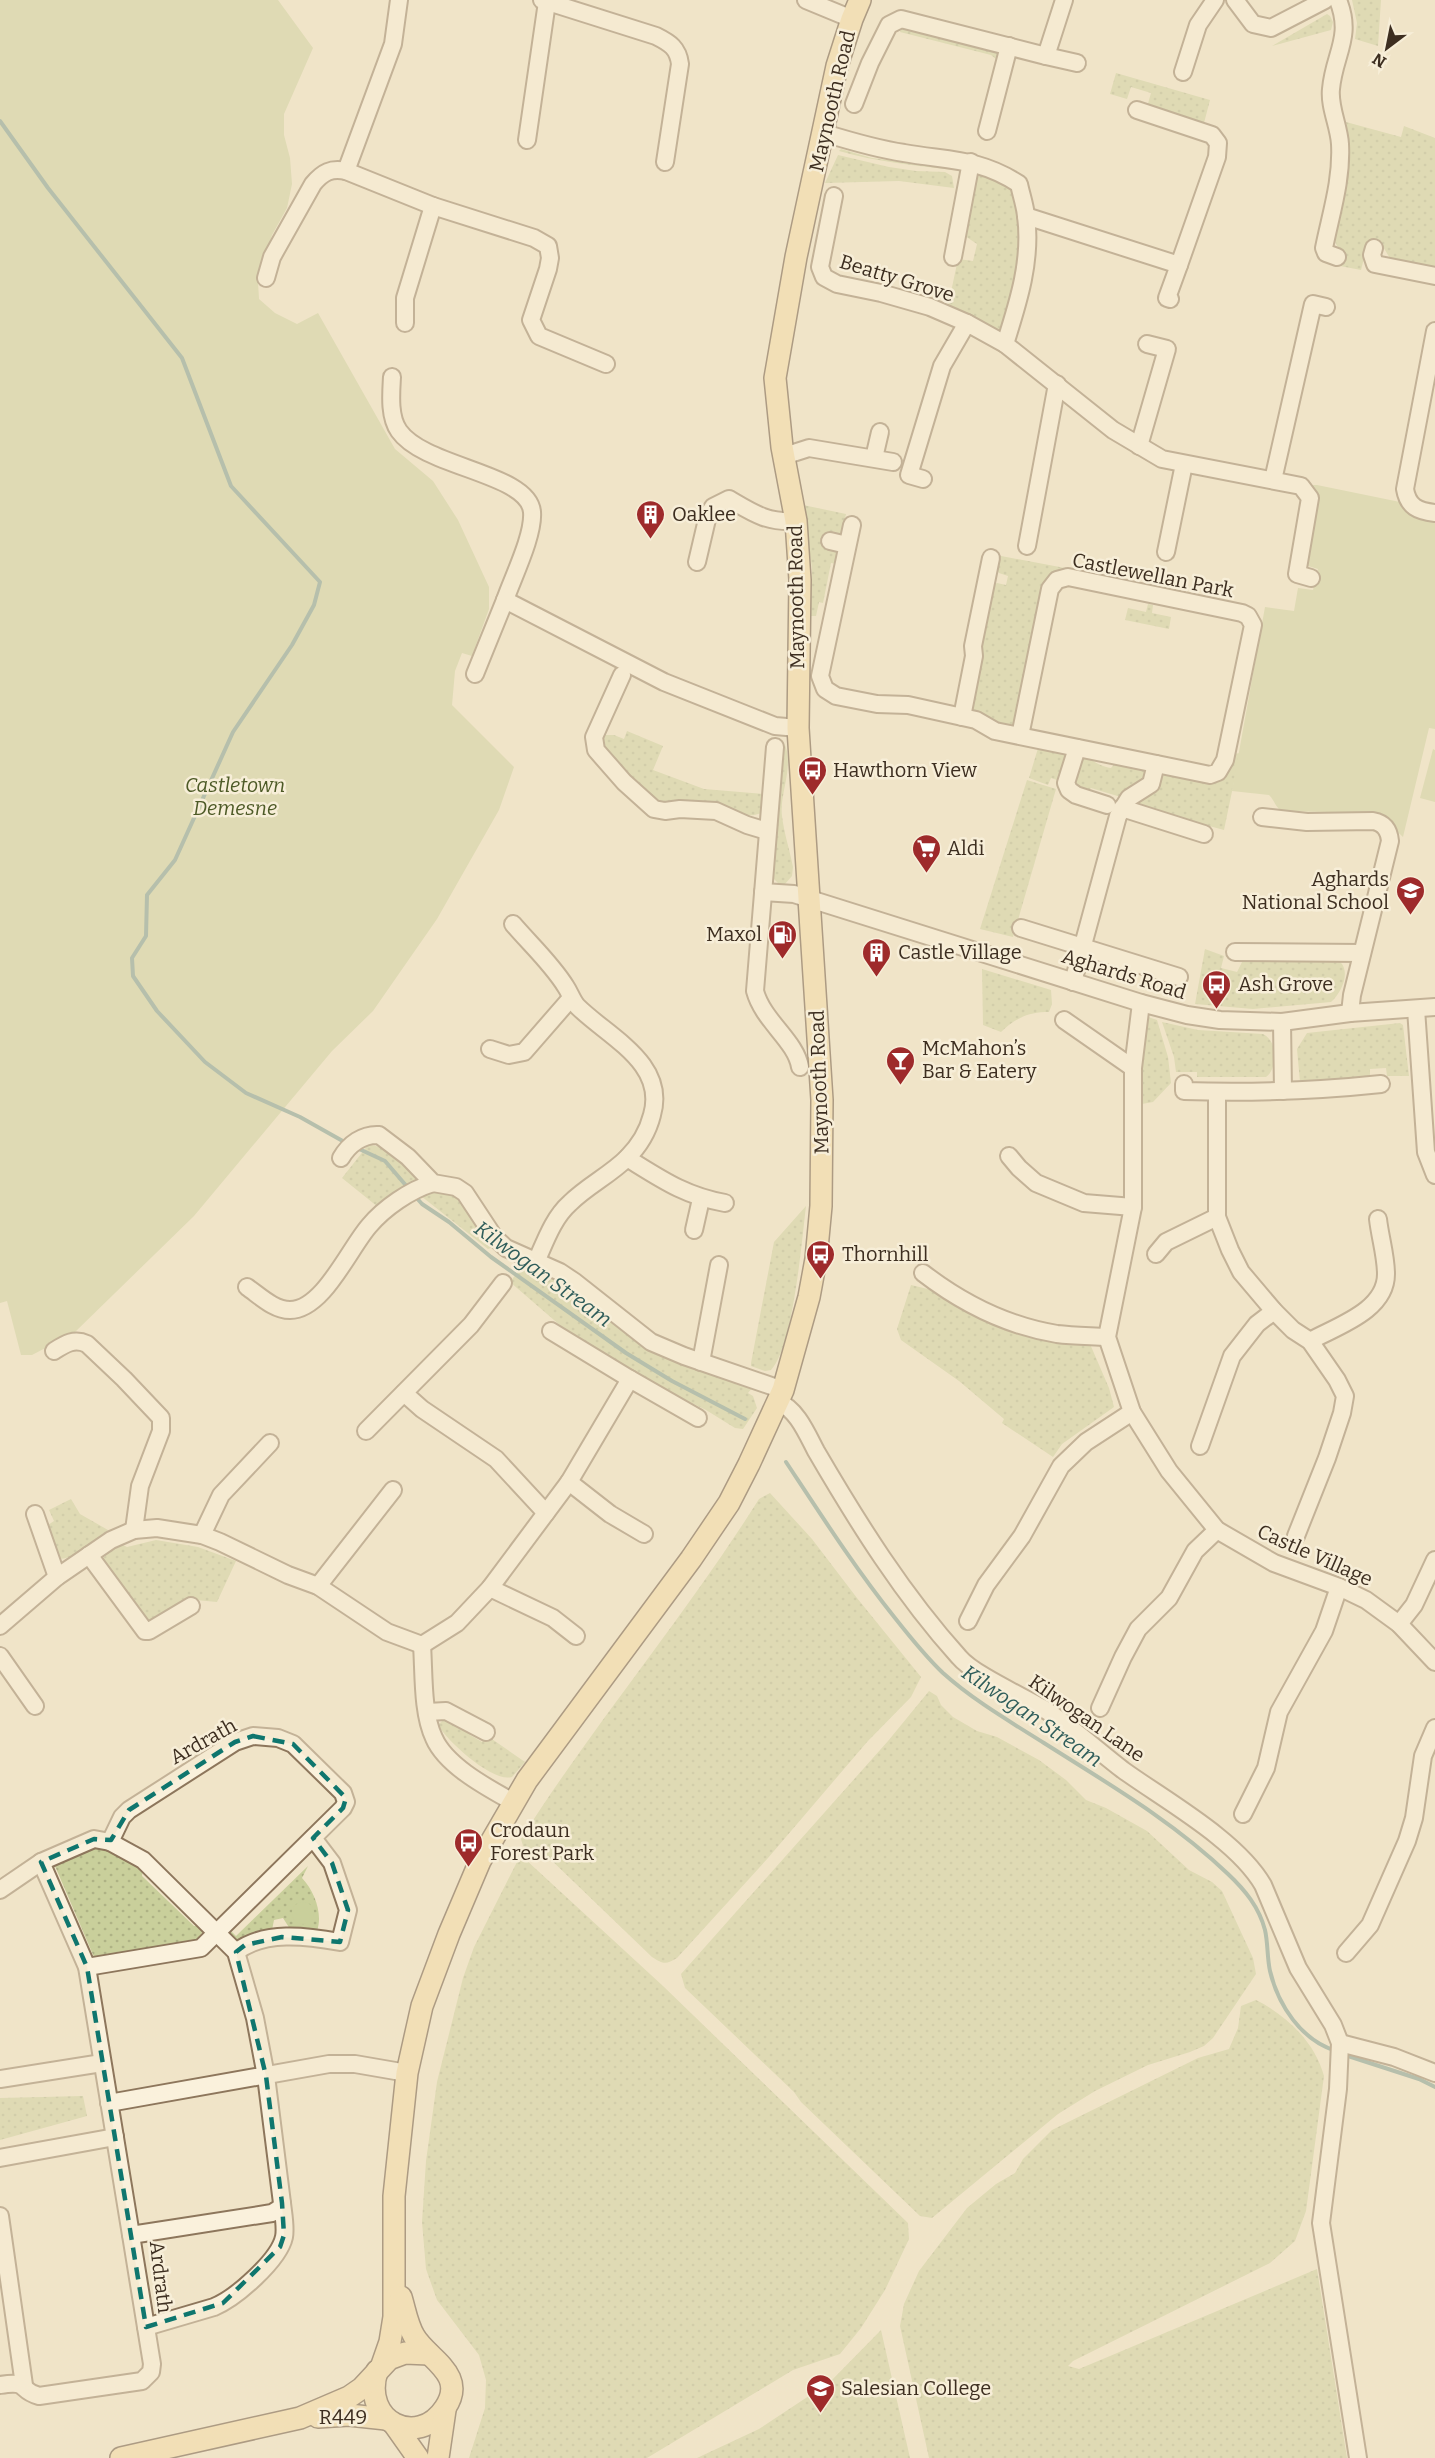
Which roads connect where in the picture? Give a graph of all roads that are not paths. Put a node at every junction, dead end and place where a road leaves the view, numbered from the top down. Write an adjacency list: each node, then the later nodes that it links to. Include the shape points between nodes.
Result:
1 (399, 0): 21 (street, via 393,44)
2 (806, 0): 9 (street)
3 (1064, 0): 11 (street)
4 (1215, 0): 13 (street, via 1198,25)
5 (1235, 0): 6 (street, via 1252,24 1271,28)
6 (1325, 0)
7 (1338, 0): 27 (street, via 1345,28 1330,93 1340,141 1341,173 1324,248)
8 (544, 1): 18 (street); 19 (street, via 672,44 680,64)
9 (856, 10): 17 (main road, Maynooth Road, via 837,66)
10 (1009, 46): 11 (street); 14 (street, via 901,19 889,25); 16 (street)
11 (1046, 56): 12 (street)
12 (1077, 63)
13 (1183, 72)
14 (854, 104)
15 (1137, 110): 28 (street, via 1212,135 1218,143 1217,157)
16 (987, 131)
17 (824, 134): 20 (street, via 903,153); 43 (main road, Maynooth Road, via 796,256 775,378)
18 (527, 140)
19 (665, 162)
20 (971, 162): 24 (street, via 1000,171 1019,184); 26 (street, Beatty Grove)
21 (346, 171): 23 (street); 30 (street, via 334,169 313,184 275,251)
22 (834, 196): 34 (street, Beatty Grove, via 820,267 824,277 837,284 930,307)
23 (433, 206): 33 (street, via 405,298); 38 (street, via 534,237 548,246 550,258 531,320 534,329 538,336)
24 (1026, 216): 28 (street); 36 (street, via 1020,297)
25 (1374, 248): 29 (street, via 1375,264)
26 (953, 257)
27 (1337, 257)
28 (1179, 265): 31 (street, via 1167,298)
29 (1435, 276)
30 (266, 278)
31 (1170, 299)
32 (1326, 307): 48 (street, via 1313,304)
33 (405, 323)
34 (967, 323): 36 (street, Beatty Grove); 47 (street, Beatty Grove, via 942,366 909,475)
35 (1435, 331): 49 (street, via 1405,489 1415,508)
36 (1005, 344): 40 (street, Beatty Grove)
37 (1147, 344): 42 (street, via 1167,349)
38 (606, 363)
39 (392, 377): 59 (street, via 391,403 398,430 417,449 511,487 531,504 530,534)
40 (1057, 384): 42 (street, Beatty Grove, via 1089,412); 54 (street)
41 (880, 432): 44 (street)
42 (1139, 446): 46 (street, Beatty Grove, via 1162,459)
43 (784, 456): 44 (street, via 809,448); 50 (main road, Maynooth Road)
44 (874, 458): 45 (street)
45 (893, 462)
46 (1184, 464): 48 (street, Beatty Grove); 55 (street)
47 (923, 479)
48 (1273, 480): 58 (street, Beatty Grove, via 1301,486 1310,498 1297,574)
49 (1435, 513)
50 (796, 521): 57 (street, via 768,520 729,499 713,507 708,515); 63 (main road, Maynooth Road, via 800,580)
51 (852, 525): 53 (street, Castlewellan Park)
52 (830, 541): 53 (street)
53 (847, 546): 62 (street, Castlewellan Park, via 820,676 825,689 836,696)
54 (1028, 546)
55 (1166, 552)
56 (991, 558): 62 (street, via 994,577 973,646)
57 (697, 562)
58 (1311, 578)
59 (505, 600): 60 (street); 63 (street, via 664,682 775,726)
60 (475, 674)
61 (622, 675): 70 (street, via 594,737 596,750 624,782 654,808 716,811)
62 (962, 717): 64 (street, Castlewellan Park, via 995,731)
63 (798, 728): 73 (main road, Maynooth Road)
64 (1020, 736): 66 (street, Castlewellan Park); 67 (street, Castlewellan Park, via 1050,589 1057,580 1068,577 1248,616 1253,625 1222,767 1210,775)
65 (775, 747): 70 (street)
66 (1077, 748): 67 (street, Castlewellan Park); 68 (street, via 1066,783 1069,790)
67 (1156, 764): 68 (street, via 1151,784)
68 (1114, 807): 71 (street); 76 (street)
69 (1262, 817): 78 (street, via 1307,822 1373,821 1387,829 1390,841)
70 (767, 831): 72 (street)
71 (1204, 834)
72 (763, 892): 73 (street, Aghards Road, via 785,892); 89 (street, via 755,992 764,1013 798,1057)
73 (810, 899): 80 (street, Aghards Road); 120 (main road, Maynooth Road, via 822,1100 821,1206 809,1297)
74 (513, 924): 81 (street)
75 (1022, 928): 76 (street)
76 (1084, 946): 79 (street); 80 (street)
77 (1235, 952): 78 (street)
78 (1362, 953): 85 (street)
79 (1179, 977)
80 (1073, 982): 82 (street, Aghards Road)
81 (571, 998): 88 (street, via 524,1052 509,1055); 97 (street, via 632,1054 652,1081 655,1103 651,1121)
82 (1141, 1003): 87 (street, Aghards Road, via 1220,1020); 90 (street, Castle Village)
83 (1435, 1007): 84 (street, Aghards Road)
84 (1416, 1009): 85 (street, Aghards Road); 98 (street, via 1426,1152)
85 (1350, 1013): 87 (street, Aghards Road)
86 (1064, 1020): 90 (street)
87 (1282, 1022): 93 (street)
88 (490, 1049)
89 (800, 1067)
90 (1133, 1068): 102 (street, Castle Village)
91 (1184, 1084): 94 (street, via 1184,1091)
92 (1381, 1084): 93 (street)
93 (1283, 1091): 94 (street)
94 (1217, 1092): 103 (street)
95 (349, 1149): 99 (street, via 368,1135 384,1137)
96 (1009, 1156): 102 (street, via 1036,1183 1074,1199)
97 (627, 1158): 100 (street, via 673,1187); 107 (street, via 570,1202 554,1224)
98 (1435, 1175)
99 (433, 1183): 107 (street, via 462,1191 500,1243); 111 (street, via 401,1200 369,1226 311,1304 283,1310)
100 (701, 1199): 101 (street); 105 (street)
101 (725, 1203)
102 (1133, 1207): 114 (street, Castle Village)
103 (1217, 1217): 106 (street, via 1166,1242); 112 (street, via 1241,1272)
104 (1378, 1219): 115 (street, via 1386,1275 1380,1296 1367,1310)
105 (694, 1230)
106 (1156, 1254)
107 (536, 1262): 117 (street, via 560,1272 594,1295 651,1342)
108 (719, 1265): 117 (street)
109 (923, 1274): 114 (street, via 965,1302 994,1315 1055,1334)
110 (503, 1282): 119 (street, via 471,1324)
111 (257, 1289)
112 (1274, 1311): 115 (street); 125 (street, via 1257,1324 1232,1356)
113 (551, 1331): 118 (street)
114 (1107, 1337): 121 (street, Castle Village)
115 (1310, 1341): 134 (street, via 1337,1380 1345,1401)
116 (54, 1351): 130 (street, via 69,1342 87,1344 161,1418 161,1431 140,1485)
117 (701, 1362): 120 (street)
118 (630, 1379): 122 (street); 126 (street)
119 (404, 1393): 123 (street); 128 (street, via 496,1459)
120 (780, 1396): 154 (main road, Maynooth Road, via 722,1514); 164 (street, Kilwogan Lane, via 799,1420 850,1509 895,1575 960,1659 1048,1712 1234,1849 1248,1864 1263,1885 1298,1968 1333,2025)
121 (1132, 1412): 131 (street, Castle Village, via 1169,1471); 142 (street, via 1086,1442 1061,1466 1022,1536 986,1585)
122 (698, 1418)
123 (366, 1431)
124 (270, 1443): 132 (street, via 221,1495)
125 (1200, 1446)
126 (569, 1482): 128 (street); 133 (street)
127 (393, 1490): 138 (street)
128 (546, 1513): 140 (street)
129 (35, 1514): 137 (street)
130 (134, 1530): 132 (street, via 157,1528); 135 (street, via 117,1536)
131 (1217, 1530): 139 (street, Castle Village, via 1275,1563); 150 (street, via 1195,1551 1169,1598 1138,1629)
132 (202, 1534): 138 (street)
133 (644, 1534)
134 (1296, 1536)
135 (89, 1555): 137 (street); 141 (street, via 145,1630)
136 (1435, 1560): 143 (street, via 1414,1605)
137 (57, 1577): 144 (street)
138 (318, 1586): 146 (street, via 387,1632)
139 (1338, 1587): 143 (street, Castle Village, via 1366,1600); 155 (street, via 1324,1631 1280,1712 1266,1768)
140 (490, 1588): 145 (street, via 553,1618); 146 (street, via 457,1623)
141 (190, 1606)
142 (968, 1621)
143 (1399, 1624): 148 (street, Castle Village)
144 (0, 1626)
145 (576, 1636)
146 (422, 1645): 151 (street)
147 (0, 1656): 149 (street)
148 (1435, 1662)
149 (35, 1706)
150 (1100, 1708)
151 (428, 1712): 153 (street, via 446,1711); 154 (street, via 434,1739 444,1755)
152 (1435, 1728): 162 (street, via 1423,1756 1407,1841 1370,1925)
153 (486, 1732)
154 (513, 1802): 166 (main road, Maynooth Road, via 480,1861 449,1934 422,2006)
155 (1243, 1814)
156 (313, 1838): 157 (street, Ardrath, via 343,1808 346,1798 300,1749 285,1740 253,1736 235,1742 129,1810); 160 (street, Ardrath); 161 (street, via 332,1863 348,1910 340,1942 281,1930)
157 (110, 1842): 158 (street, via 94,1839); 160 (street, via 143,1860)
158 (41, 1862): 159 (street); 163 (street)
159 (0, 1890)
160 (217, 1933): 161 (street); 163 (street, Ardrath, via 201,1948)
161 (236, 1952): 168 (street)
162 (1346, 1953)
163 (87, 1967): 165 (street)
164 (1340, 2052): 167 (street, via 1394,2057); 188 (street, via 1321,2223)
165 (102, 2063): 169 (street); 170 (street)
166 (407, 2073): 168 (street, via 329,2064); 176 (main road, Maynooth Road, via 396,2160)
167 (1435, 2073)
168 (266, 2076): 170 (street); 173 (street)
169 (0, 2079)
170 (109, 2103): 171 (street)
171 (115, 2137): 172 (street); 175 (street)
172 (0, 2158)
173 (282, 2203): 175 (street, Ardrath, via 272,2213); 177 (street, via 284,2235 280,2247 244,2288 214,2307)
174 (0, 2216): 181 (street)
175 (131, 2235): 177 (street, Ardrath)
176 (394, 2235): 178 (main road, via 400,2294 409,2326); 179 (main road, via 394,2317)
177 (146, 2327): 181 (street, Ardrath, via 152,2364 151,2372 142,2381 39,2396 31,2394)
178 (429, 2354): 179 (main road, via 405,2353 389,2359); 182 (main road, via 450,2378 451,2392)
179 (380, 2368): 183 (main road, R449, via 349,2397); 184 (main road, via 373,2384 374,2398)
180 (0, 2385): 181 (street, Ardrath)
181 (24, 2385)
182 (445, 2410): 184 (main road, via 434,2421 419,2427); 187 (main road)
183 (300, 2418): 184 (main road, R449 / R449, via 349,2415); 185 (main road, R449)
184 (390, 2421): 186 (main road)
185 (121, 2458)
186 (418, 2458)
187 (438, 2458)
188 (1358, 2458)

